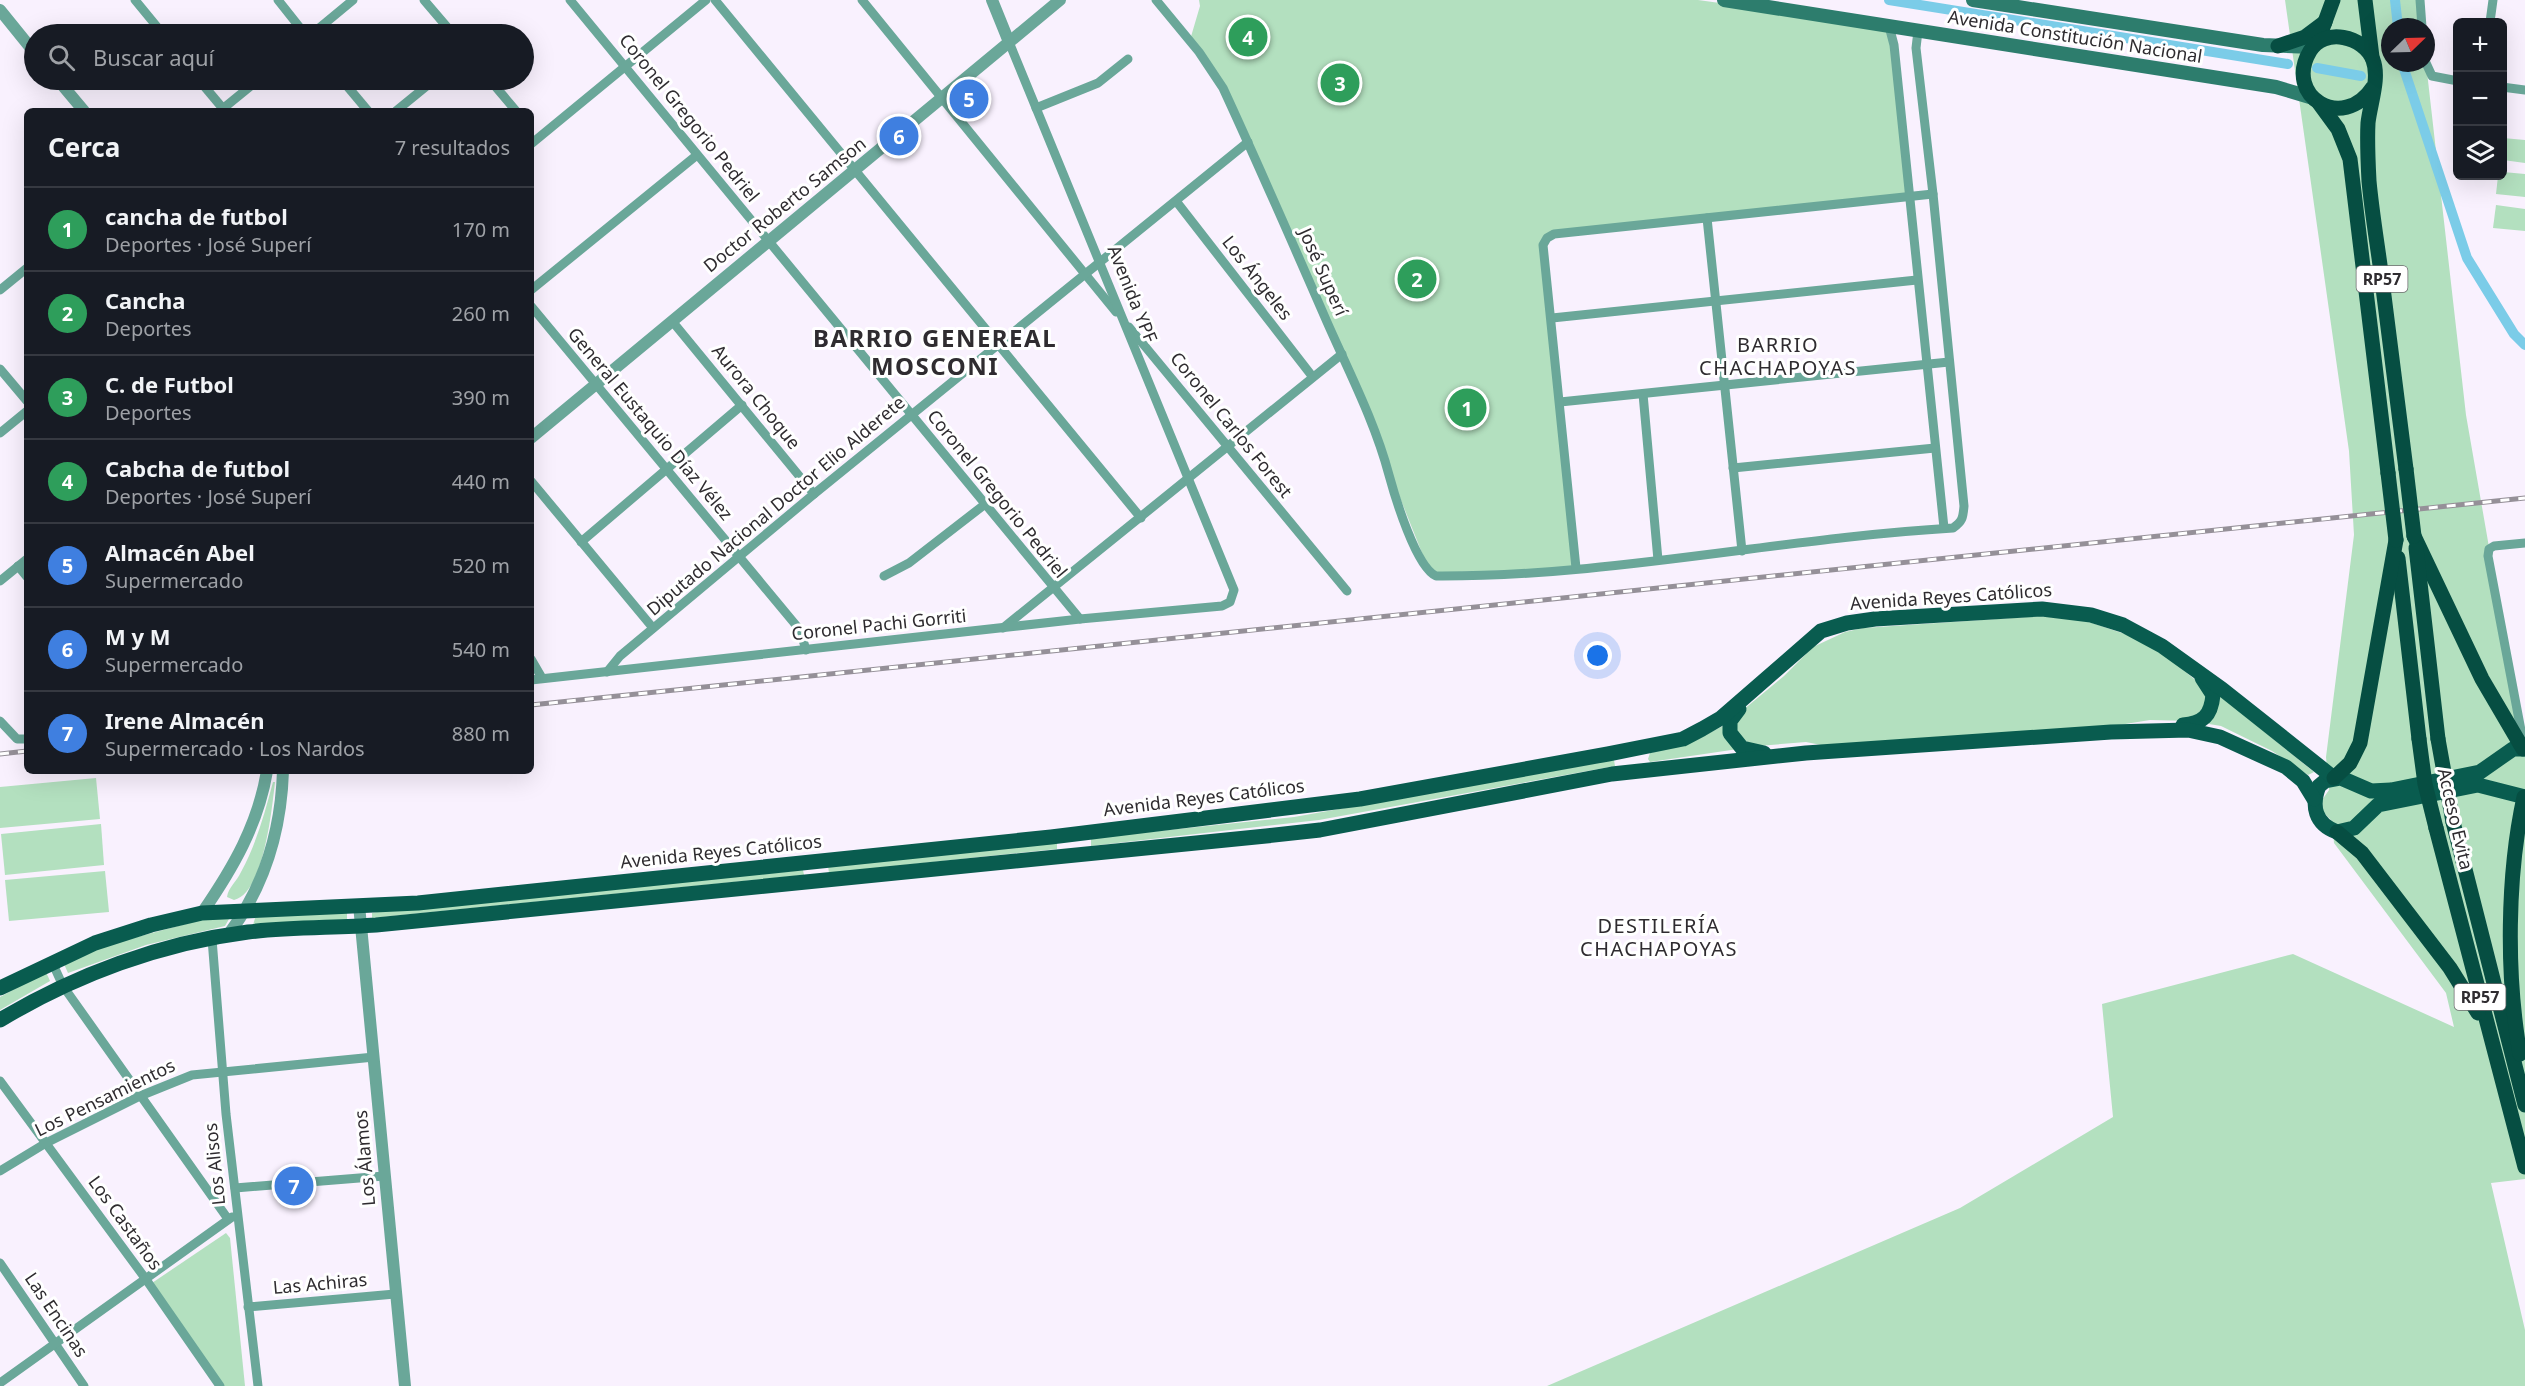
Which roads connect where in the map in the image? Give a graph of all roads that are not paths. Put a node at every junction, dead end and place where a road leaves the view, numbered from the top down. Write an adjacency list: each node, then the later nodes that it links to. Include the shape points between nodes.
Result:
1 (135, 0): 22 (street)
2 (278, 0): 23 (street)
3 (353, 0): 24 (street)
4 (424, 0): 25 (street)
5 (570, 0): 34 (street, Coronel Gregorio Pedriel)
6 (706, 0): 34 (street)
7 (715, 0): 58 (street)
8 (862, 0): 46 (street, Coronel Carlos Forest)
9 (992, 0): 29 (street, Avenida YPF)
10 (1060, 0): 29 (street, Doctor Roberto Samson)
11 (1156, 0): 56 (street, José Superí, via 1214,72)
12 (1724, 0): 26 (main road, Avenida Constitución Nacional)
13 (1973, 0): 31 (main road, Avenida Constitución Nacional)
14 (2333, 0): 21 (highway, RP57)
15 (2365, 0): 32 (highway, RP57)
16 (2420, 0): 19 (street)
17 (2493, 0): 20 (street)
18 (0, 10): 28 (street)
19 (2421, 18)
20 (2491, 18)
21 (2325, 22): 30 (highway, RP57); 31 (highway, via 2305,37)
22 (155, 24)
23 (297, 24)
24 (324, 24)
25 (444, 24)
26 (1889, 26): 27 (main road, Avenida Constitución Nacional); 60 (street)
27 (1918, 31): 47 (main road, Avenida Constitución Nacional, via 2276,87); 59 (street, via 1916,48)
28 (24, 40)
29 (1009, 42): 46 (street, Doctor Roberto Samson); 54 (street, Avenida YPF)
30 (2315, 45): 31 (main road, Avenida Constitución Nacional); 32 (highway, via 2336,37 2346,38 2355,40); 47 (highway, RP57, via 2304,63 2303,77)
31 (2278, 46)
32 (2372, 57): 37 (highway, RP57)
33 (1128, 59): 54 (street, via 1098,83)
34 (625, 68): 55 (street); 57 (street, Coronel Gregorio Pedriel)
35 (2429, 72): 36 (street, via 2436,78)
36 (2453, 80)
37 (2373, 87): 47 (highway, via 2366,98 2350,107 2330,108); 101 (highway, Acceso Evita / RP57, bridge, via 2368,123 2370,184)
38 (2507, 88): 45 (street)
39 (66, 90): 48 (street)
40 (207, 90): 49 (street)
41 (246, 90): 50 (street)
42 (350, 90): 51 (street)
43 (422, 90): 52 (street)
44 (498, 90): 53 (street)
45 (2525, 90)
46 (943, 99): 58 (street, Doctor Roberto Samson); 66 (street, Coronel Carlos Forest)
47 (2316, 100): 102 (highway, Acceso Evita / RP57, bridge, via 2338,129 2350,159)
48 (81, 108)
49 (220, 108)
50 (224, 108)
51 (365, 108)
52 (400, 108)
53 (513, 108)
54 (1036, 108): 64 (street, Avenida YPF)
55 (535, 141)
56 (1248, 142): 61 (street, Diputado Nacional Doctor Elio Alderete); 76 (street, José Superí)
57 (697, 155): 63 (street, Coronel Gregorio Pedriel); 68 (street)
58 (854, 171): 63 (street, Doctor Roberto Samson); 75 (street)
59 (1933, 194): 60 (street); 77 (street)
60 (1909, 197): 62 (street); 67 (street)
61 (1176, 201): 64 (street, Diputado Nacional Doctor Elio Alderete); 80 (street, Los Ángeles)
62 (1707, 218): 70 (street); 73 (street, via 1550,235 1543,245)
63 (768, 241): 74 (street, Doctor Roberto Samson); 88 (street, Coronel Gregorio Pedriel)
64 (1100, 263): 66 (street, Diputado Nacional Doctor Elio Alderete); 72 (street, Avenida YPF)
65 (24, 270): 69 (street)
66 (1085, 275): 72 (street, Coronel Carlos Forest); 75 (street, Diputado Nacional Doctor Elio Alderete)
67 (1917, 280): 70 (street); 78 (street)
68 (534, 288)
69 (0, 290)
70 (1715, 301): 73 (street); 82 (street)
71 (534, 310): 81 (street, General Eustaquio Díaz Vélez)
72 (1122, 318): 91 (street, Coronel Carlos Forest); 95 (street, Avenida YPF)
73 (1552, 318): 85 (street)
74 (672, 321): 81 (street, Doctor Roberto Samson); 86 (street, Aurora Choque)
75 (998, 344): 88 (street, Diputado Nacional Doctor Elio Alderete); 99 (street)
76 (1342, 354): 80 (street); 110 (street, José Superí, via 1398,505 1430,573 1466,576)
77 (1949, 362): 78 (street); 100 (street, via 1964,506 1959,524)
78 (1927, 364): 82 (street); 92 (street)
79 (0, 369): 84 (street)
80 (1312, 376): 91 (street)
81 (594, 385): 90 (street, Doctor Roberto Samson); 94 (street, General Eustaquio Díaz Vélez)
82 (1725, 385): 83 (street); 93 (street)
83 (1642, 394): 85 (street); 107 (street)
84 (24, 397)
85 (1560, 402): 110 (street)
86 (742, 405): 94 (street); 97 (street, Aurora Choque)
87 (24, 413): 89 (street)
88 (912, 415): 97 (street, Diputado Nacional Doctor Elio Alderete); 98 (street, Coronel Gregorio Pedriel)
89 (0, 433)
90 (534, 435)
91 (1227, 448): 95 (street); 115 (street, Coronel Carlos Forest)
92 (1935, 448): 93 (street); 100 (street)
93 (1733, 468): 105 (street)
94 (667, 471): 103 (street); 106 (street, General Eustaquio Díaz Vélez)
95 (1187, 480): 99 (street); 116 (street, Avenida YPF, via 1234,590)
96 (534, 485): 103 (street)
97 (814, 494): 106 (street, Diputado Nacional Doctor Elio Alderete)
98 (984, 505): 112 (street, via 909,563); 114 (street, Coronel Gregorio Pedriel)
99 (1141, 518): 114 (street)
100 (1944, 528): 105 (street)
101 (2414, 536): 130 (highway, via 2482,679); 154 (highway, Acceso Evita / RP57, bridge, via 2438,739 2453,822)
102 (2396, 540): 134 (highway, via 2360,743 2350,763); 150 (highway, Acceso Evita / RP57, bridge, via 2425,784)
103 (581, 542): 118 (street)
104 (2525, 543): 130 (street, via 2494,546 2488,556)
105 (1742, 551): 107 (street)
106 (740, 558): 118 (street, Diputado Nacional Doctor Elio Alderete); 120 (street, General Eustaquio Díaz Vélez, via 800,630)
107 (1658, 560): 110 (street)
108 (24, 561): 109 (street)
109 (18, 566): 111 (street); 113 (street)
110 (1576, 568)
111 (24, 573)
112 (884, 576)
113 (0, 581)
114 (1053, 590): 117 (street, Coronel Gregorio Pedriel); 119 (street)
115 (1347, 591)
116 (1230, 602): 117 (street, Coronel Pachi Gorriti, via 1222,606)
117 (1080, 619): 119 (street, Coronel Pachi Gorriti)
118 (653, 628): 123 (street, Diputado Nacional Doctor Elio Alderete)
119 (1003, 628): 120 (street, Coronel Pachi Gorriti)
120 (806, 650): 123 (street, Coronel Pachi Gorriti)
121 (534, 663): 125 (street)
122 (1785, 663): 124 (main road, Avenida Reyes Católicos, via 1821,631 1847,623 2042,609 2091,615 2123,625 2162,646); 131 (main road, via 1732,716 1730,733 1742,748 1754,753); 138 (main road, Avenida Reyes Católicos, via 1721,718 1683,739 1360,799 1051,837 418,903)
123 (607, 672): 125 (street, Coronel Pachi Gorriti)
124 (2198, 674): 128 (main road, via 2212,695 2212,706 2205,719 2186,725); 134 (main road, Avenida Reyes Católicos)
125 (542, 678): 126 (street, Coronel Pachi Gorriti)
126 (534, 679)
127 (0, 721): 129 (street, via 16,739)
128 (2111, 732): 131 (main road); 136 (main road, via 2188,730 2220,736 2286,767 2303,781)
129 (24, 739)
130 (2524, 749): 134 (main road, Avenida Reyes Católicos, via 2506,753 2480,772 2391,790 2371,791)
131 (1806, 753): 141 (main road, via 1612,774 1320,830)
132 (266, 774): 140 (street, via 249,835)
133 (283, 774): 139 (street, via 268,865)
134 (2334, 778): 136 (main road, via 2319,786)
135 (2525, 797): 137 (main road, via 2478,785 2378,805 2354,828); 152 (highway, via 2514,843 2512,981)
136 (2314, 799): 137 (main road, via 2322,823)
137 (2337, 832): 150 (highway, via 2362,853 2450,968 2477,1012)
138 (359, 905): 139 (main road, Avenida Reyes Católicos); 141 (street, Los Álamos)
139 (247, 909): 140 (main road, Avenida Reyes Católicos); 142 (street)
140 (202, 913): 144 (main road, Avenida Reyes Católicos, via 120,934)
141 (360, 926): 142 (main road); 148 (street, Los Álamos)
142 (228, 935): 143 (main road)
143 (212, 939): 145 (main road, via 124,962); 149 (street, Los Alisos)
144 (52, 962): 145 (street); 146 (main road, Avenida Reyes Católicos)
145 (63, 986): 147 (main road); 153 (street)
146 (0, 988)
147 (0, 1020)
148 (374, 1057): 149 (street, Los Pensamientos); 158 (street, Los Álamos)
149 (222, 1070): 153 (street, Los Pensamientos, via 192,1074); 159 (street, Los Alisos)
150 (2499, 1071): 156 (highway, Acceso Evita / RP57)
151 (0, 1081): 155 (street, Los Castaños)
152 (2525, 1081)
153 (140, 1096): 155 (street, Los Pensamientos); 161 (street)
154 (2525, 1105)
155 (46, 1143): 157 (street, Los Pensamientos); 163 (street, Los Castaños)
156 (2525, 1167)
157 (0, 1171)
158 (384, 1176): 159 (street); 164 (street, Los Álamos)
159 (235, 1188): 160 (street, Los Alisos)
160 (237, 1213): 161 (street); 165 (street, Los Alisos)
161 (228, 1219): 163 (street)
162 (0, 1263): 166 (street, Las Encinas)
163 (145, 1278): 166 (street); 169 (street, Los Castaños)
164 (394, 1294): 165 (street, Las Achiras); 171 (street, Los Álamos)
165 (248, 1307): 170 (street, Los Alisos)
166 (55, 1342): 167 (street); 168 (street, Las Encinas)
167 (0, 1383)
168 (84, 1386)
169 (220, 1386)
170 (258, 1386)
171 (405, 1386)

